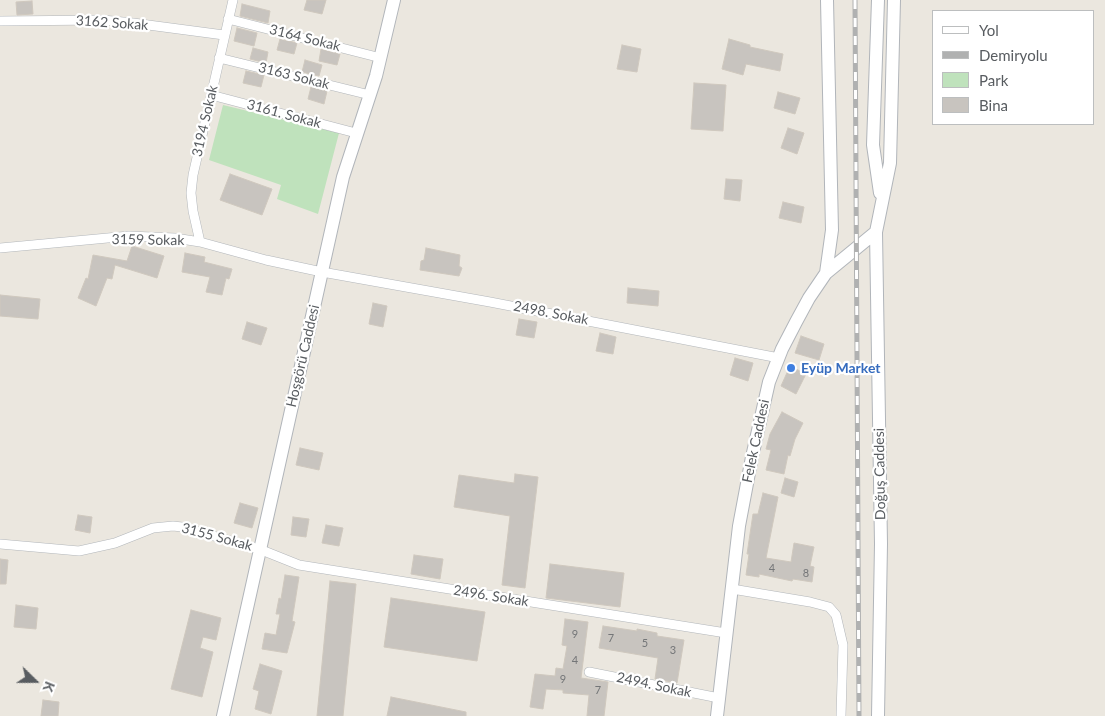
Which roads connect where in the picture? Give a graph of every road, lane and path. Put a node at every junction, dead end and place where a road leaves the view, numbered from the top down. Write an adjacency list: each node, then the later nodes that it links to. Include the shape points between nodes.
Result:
1 (233, 0): 6 (street, 3194 Sokak)
2 (394, 0): 10 (street, Hoşgörü Caddesi)
3 (827, 0): 19 (street, via 832,230)
4 (878, 0): 14 (street, via 873,146)
5 (894, 0): 14 (street, via 890,163)
6 (228, 19): 8 (street, 3194 Sokak); 10 (street, 3164 Sokak)
7 (0, 21): 8 (street, 3162 Sokak, via 103,20)
8 (224, 35): 9 (street, 3194 Sokak)
9 (219, 58): 11 (street, 3194 Sokak); 12 (street, 3163 Sokak)
10 (381, 58): 12 (street, Hoşgörü Caddesi)
11 (211, 95): 13 (street, 3161. Sokak); 16 (street, 3194 Sokak, via 191,193)
12 (370, 95): 13 (street, Hoşgörü Caddesi)
13 (356, 133): 18 (street, Hoşgörü Caddesi)
14 (881, 203): 15 (street)
15 (876, 232): 19 (street, Felek Caddesi); 30 (street, Doğuş Caddesi, via 881,544)
16 (200, 242): 17 (street, 3159 Sokak, via 129,236); 18 (street, 3159 Sokak)
17 (0, 248)
18 (322, 272): 20 (street, 2498. Sokak); 22 (street, Hoşgörü Caddesi)
19 (826, 273): 20 (street, Felek Caddesi, via 809,298)
20 (779, 358): 23 (street, Felek Caddesi, via 752,457 739,526)
21 (0, 544): 22 (street, 3155 Sokak, via 79,551 115,543 153,528 173,526 191,528)
22 (259, 549): 24 (street, 2496. Sokak, via 299,565); 27 (street, Hoşgörü Caddesi)
23 (732, 589): 24 (street, Felek Caddesi); 29 (street, via 810,602 829,607 836,615 843,645)
24 (726, 633): 26 (street, Felek Caddesi)
25 (589, 672): 26 (street, 2494. Sokak)
26 (719, 698): 28 (street, Felek Caddesi)
27 (223, 716)
28 (717, 716)
29 (841, 716)
30 (878, 716)

